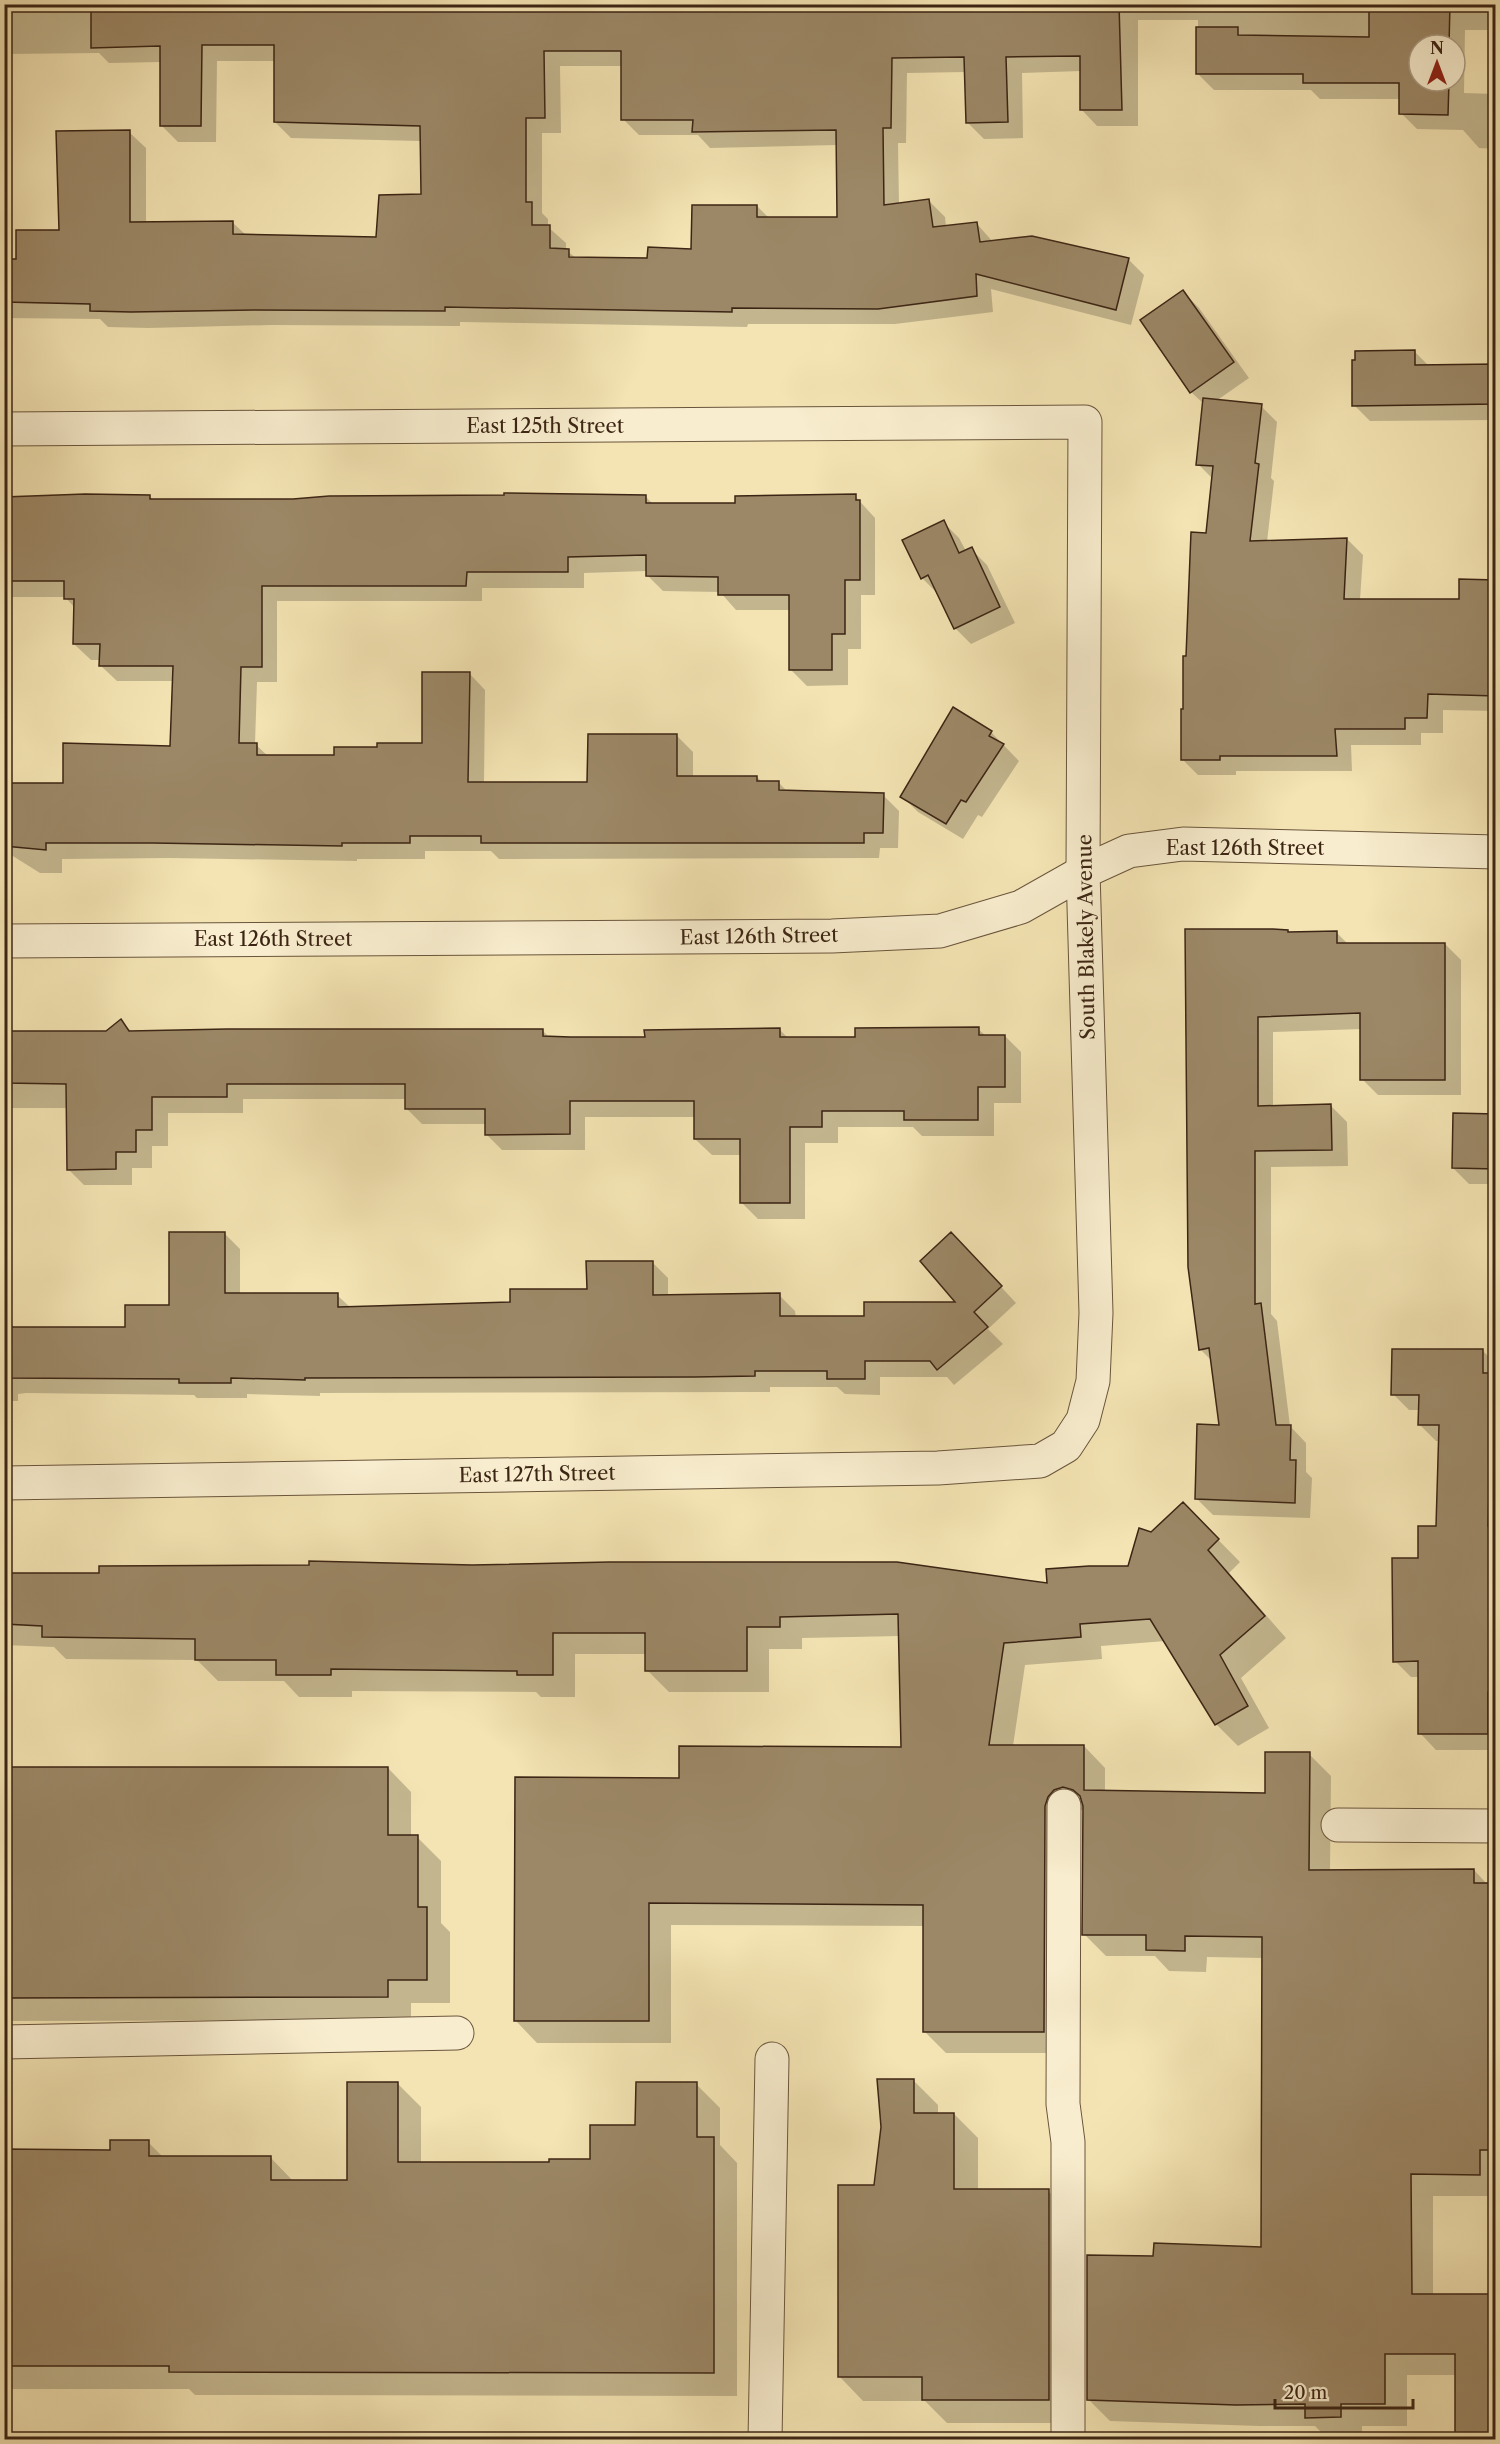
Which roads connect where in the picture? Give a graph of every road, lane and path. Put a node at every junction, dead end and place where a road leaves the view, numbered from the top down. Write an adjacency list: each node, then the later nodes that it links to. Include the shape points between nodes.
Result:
1 (1085, 422): 2 (street, East 125th Street); 4 (street, South Blakely Avenue)
2 (4, 429)
3 (1496, 852): 4 (street, East 126th Street, via 1183,844 1129,851)
4 (1083, 872): 5 (street, East 126th Street, via 1021,907 940,931 820,936); 6 (street, South Blakely Avenue, via 1096,1313 1093,1381 1083,1420)
5 (4, 940)
6 (1066, 1446): 7 (street, East 127th Street, via 1040,1461 938,1468)
7 (4, 1483)
8 (1064, 1806): 15 (street)
9 (1338, 1825): 10 (street)
10 (1496, 1826)
11 (457, 2033): 12 (street)
12 (4, 2042)
13 (772, 2059): 14 (street)
14 (765, 2439)
15 (1068, 2439)

